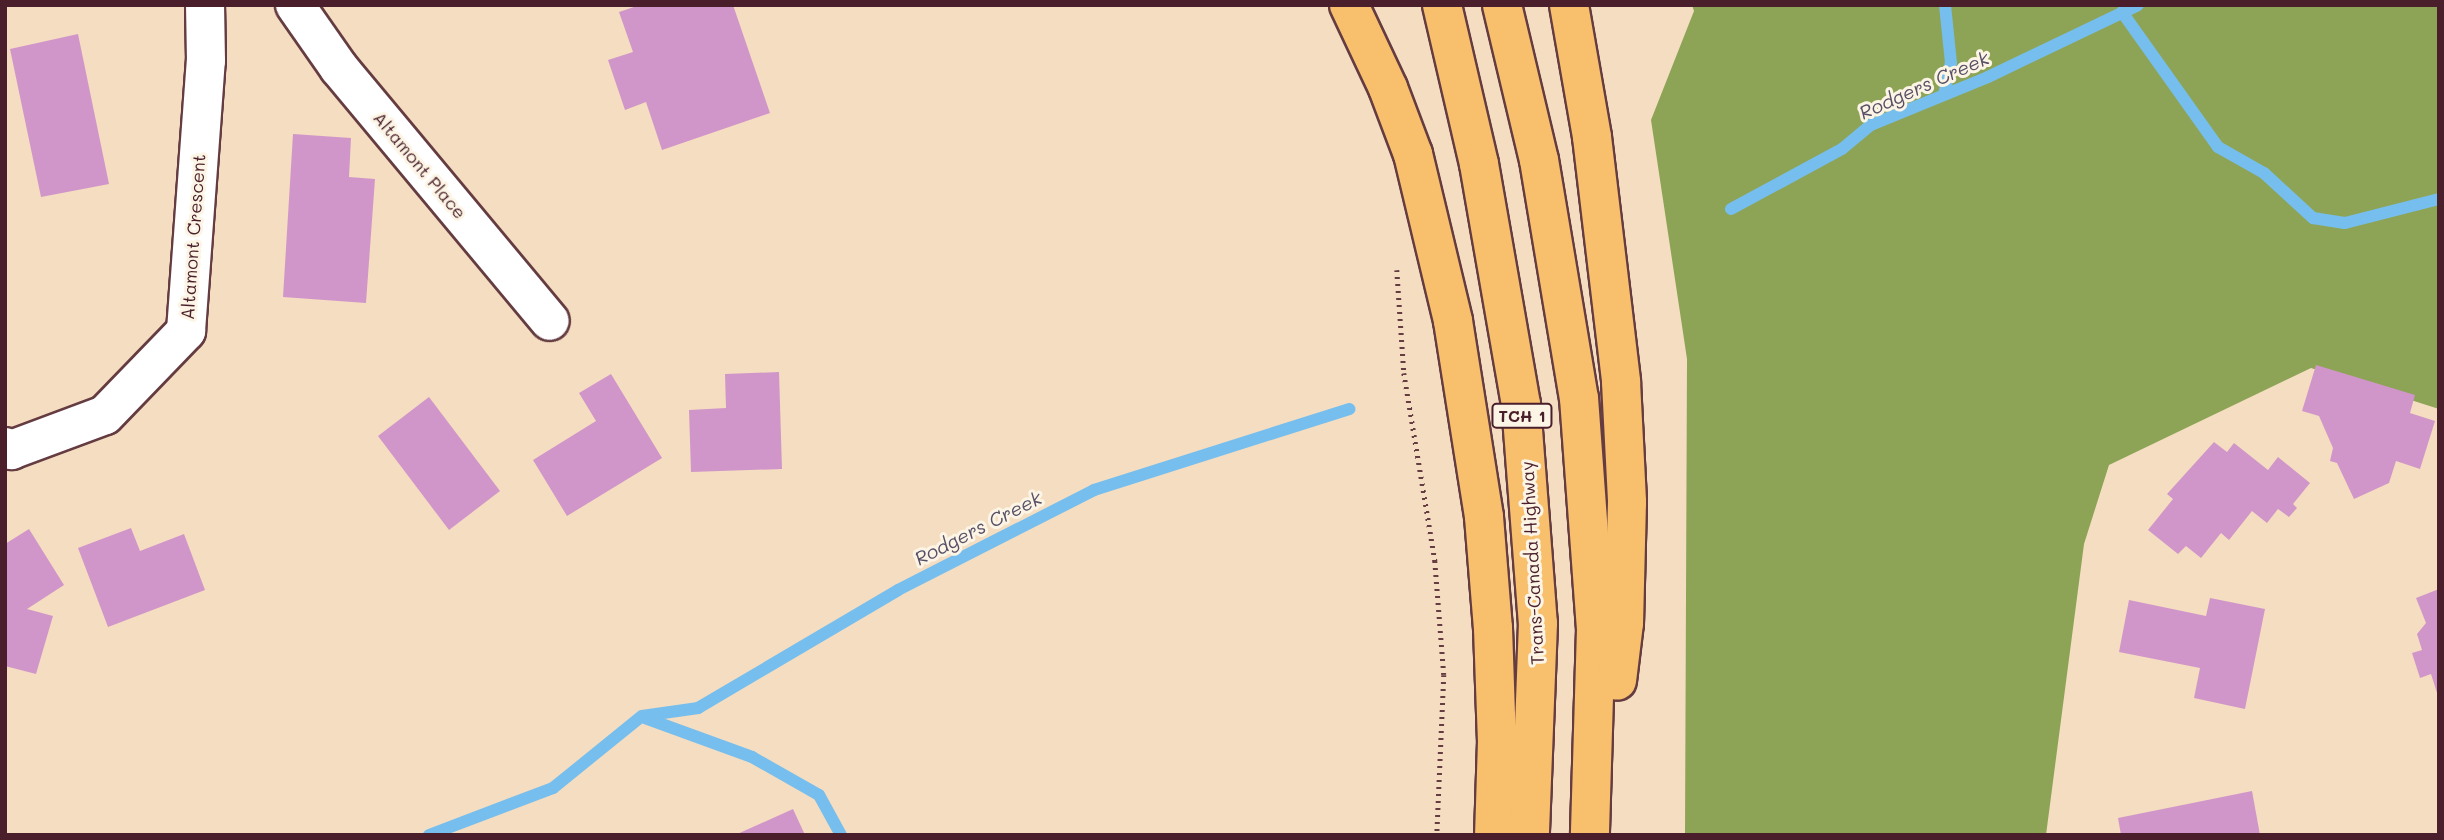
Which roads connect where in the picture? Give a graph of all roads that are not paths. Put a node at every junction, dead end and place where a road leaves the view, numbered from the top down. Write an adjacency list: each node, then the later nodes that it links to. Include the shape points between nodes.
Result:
1 (205, 5): 8 (street, Altamont Crescent, via 206,61 186,331 105,415 11,450)
2 (295, 5): 7 (street, Altamont Place, via 339,68)
3 (1349, 5): 9 (highway, via 1413,155 1453,321 1484,517 1493,628)
4 (1442, 5): 10 (highway, Trans-Canada Highway / TCH 1, via 1500,269 1526,454 1538,623)
5 (1503, 5): 11 (highway, TCH 1, via 1539,160 1579,398 1597,629)
6 (1569, 5): 11 (highway, via 1607,253 1627,502 1624,623)
7 (550, 321)
8 (5, 447)
9 (1494, 835)
10 (1530, 835)
11 (1592, 835)

